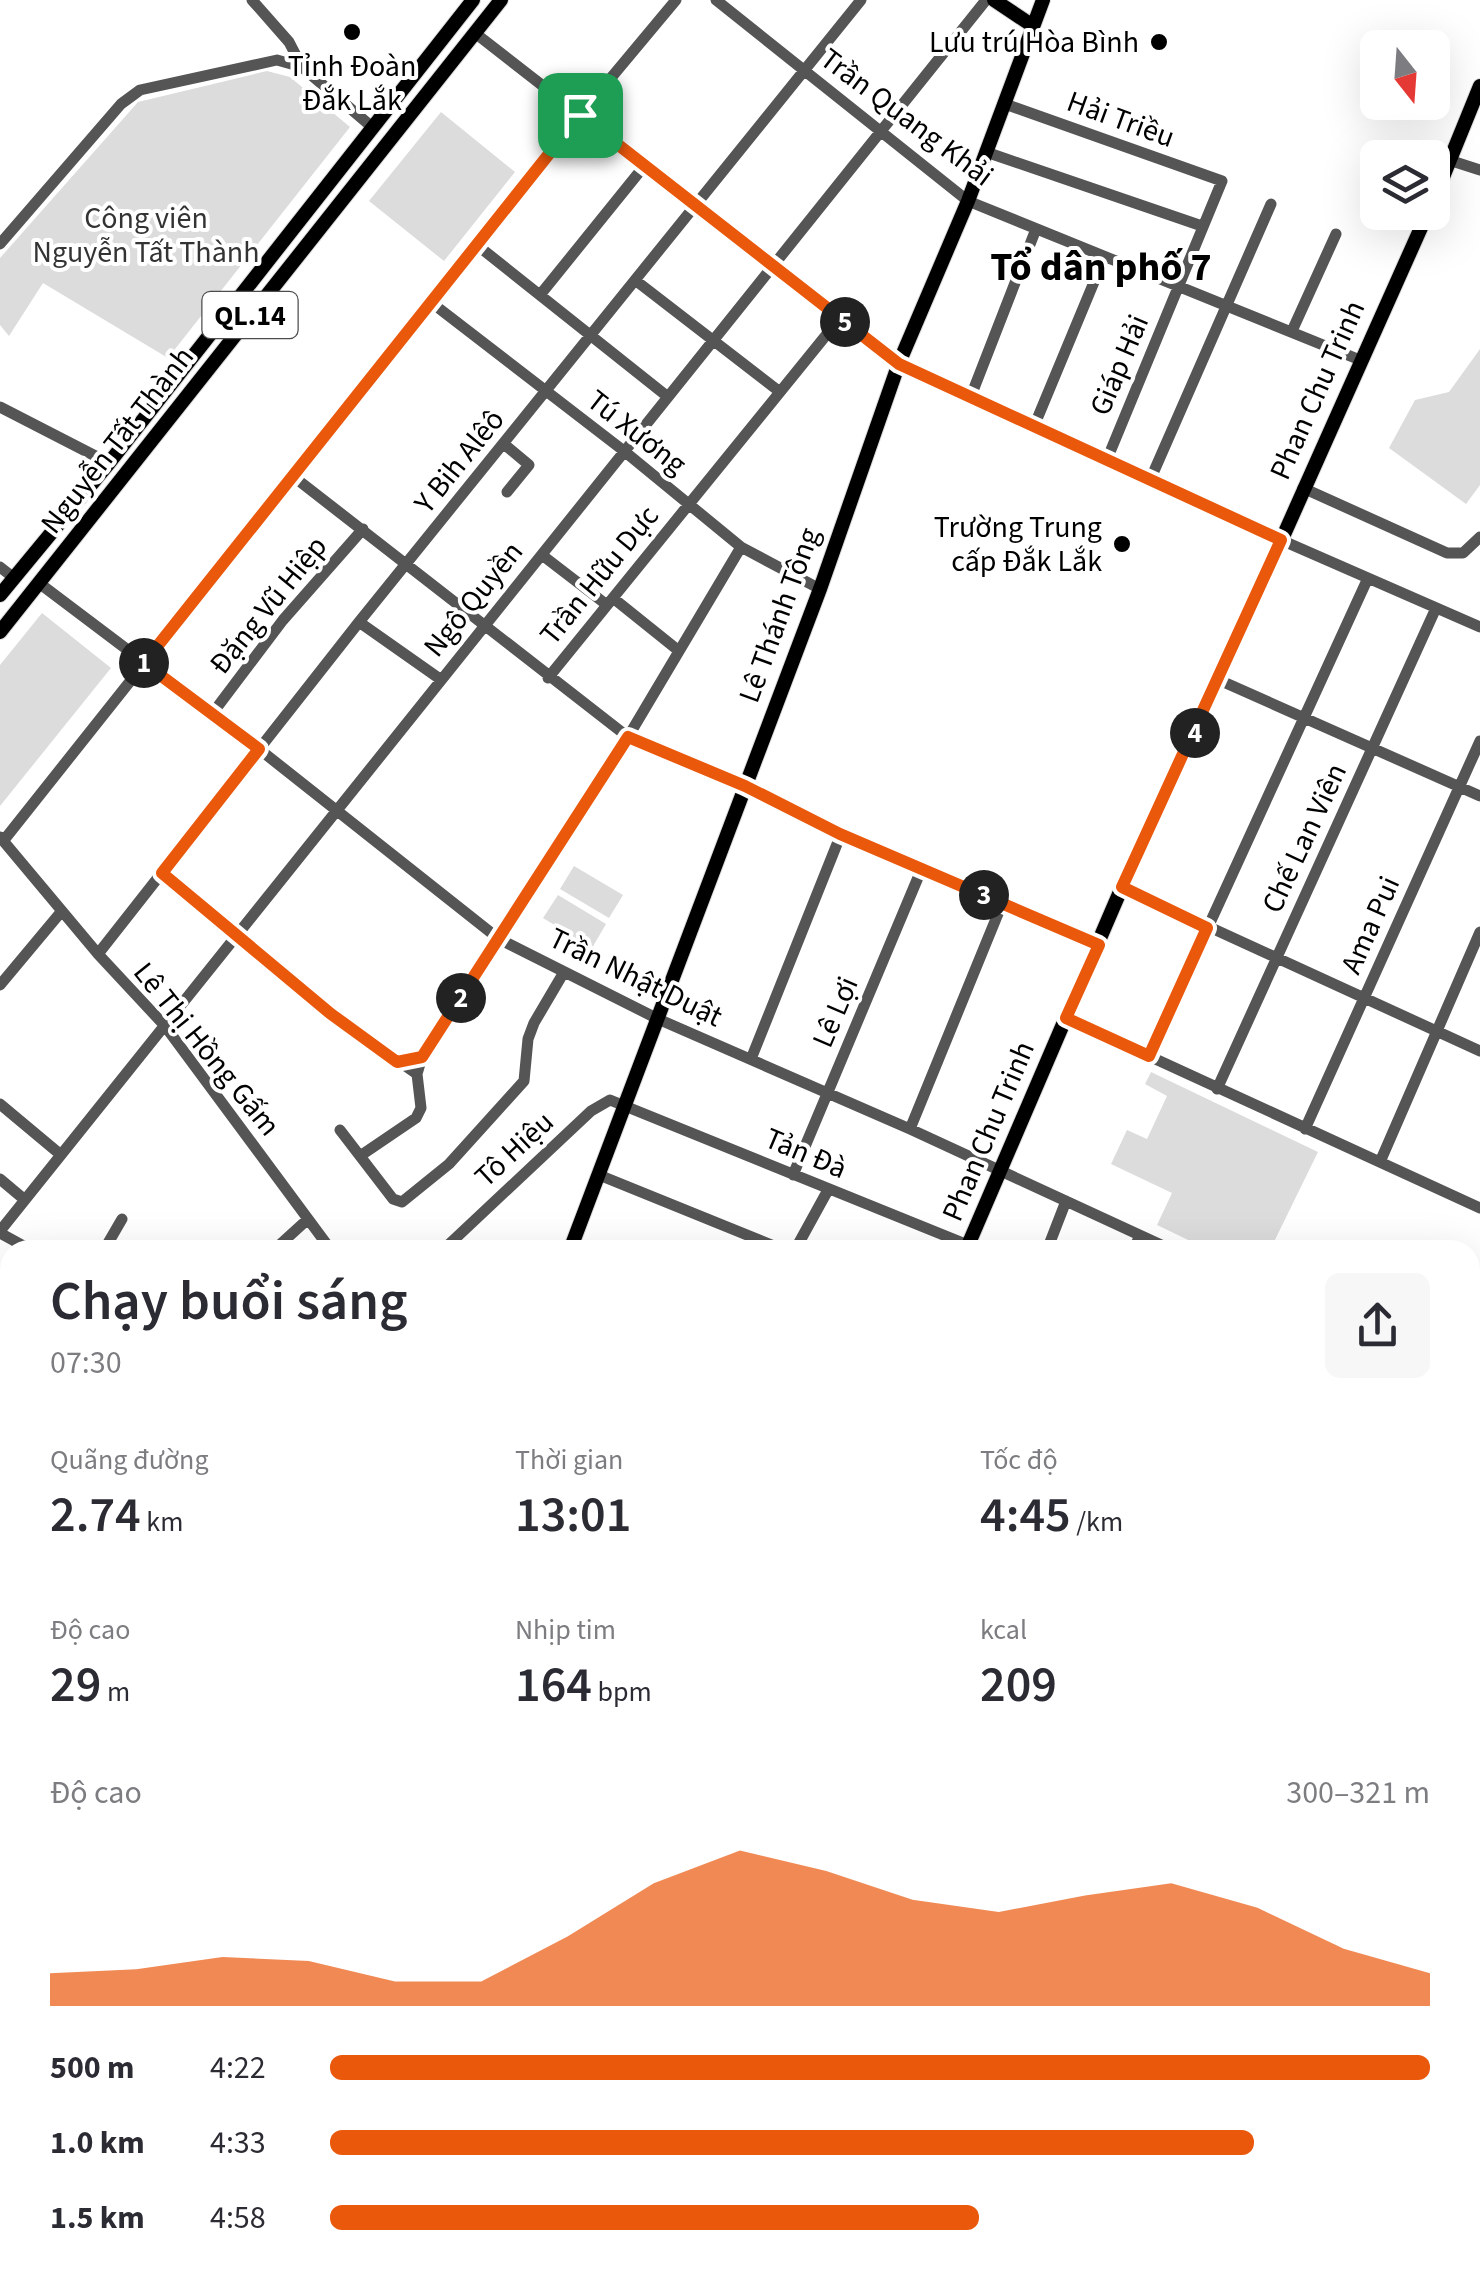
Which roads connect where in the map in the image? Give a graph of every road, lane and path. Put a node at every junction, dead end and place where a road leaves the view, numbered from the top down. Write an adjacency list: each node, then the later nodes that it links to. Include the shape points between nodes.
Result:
1 (252, 0): 12 (street)
2 (473, 0): 17 (main road, Nguyễn Tất Thành / QL.14)
3 (501, 0): 11 (main road, Nguyễn Tất Thành / QL.14)
4 (676, 0): 16 (street)
5 (716, 0): 13 (street, Trần Quang Khải)
6 (861, 0): 13 (street, Y Bih Alêô)
7 (986, 0): 18 (street, Ngô Quyền)
8 (994, 0): 10 (main road)
9 (1043, 0): 10 (main road, Lê Thánh Tông)
10 (1033, 26): 15 (main road, Lê Thánh Tông)
11 (475, 33): 16 (street); 19 (main road, Nguyễn Tất Thành / QL.14)
12 (302, 66): 17 (street); 33 (street, via 277,60 130,95)
13 (805, 71): 18 (street, Trần Quang Khải); 27 (street, Y Bih Alêô)
14 (1480, 86): 21 (main road)
15 (1005, 104): 20 (main road, Lê Thánh Tông); 25 (street, Hải Triều)
16 (580, 115): 22 (street); 34 (street)
17 (372, 127): 19 (main road); 57 (main road, Nguyễn Tất Thành / QL.14)
18 (880, 130): 26 (street, Trần Quang Khải); 36 (street, Ngô Quyền)
19 (388, 141): 58 (main road, Nguyễn Tất Thành / QL.14)
20 (986, 152): 26 (main road, Lê Thánh Tông); 29 (street)
21 (1452, 161): 23 (main road); 24 (street)
22 (645, 165): 27 (street); 39 (street)
23 (1450, 165)
24 (1480, 170)
25 (1222, 181): 29 (street, Giáp Hải)
26 (968, 201): 30 (street, Trần Quang Khải); 47 (main road, Lê Thánh Tông)
27 (696, 204): 36 (street); 37 (street, Y Bih Alêô)
28 (1271, 204): 41 (street)
29 (1202, 226): 38 (street, Giáp Hải)
30 (1036, 229): 35 (street, Trần Quang Khải); 50 (street)
31 (1420, 230): 46 (main road, Phan Chu Trinh)
32 (1336, 234): 43 (street)
33 (0, 244)
34 (477, 245): 39 (street); 40 (street)
35 (1104, 258): 38 (street, Trần Quang Khải); 53 (street)
36 (774, 267): 42 (street); 45 (street, Ngô Quyền)
37 (634, 280): 44 (street, Y Bih Alêô); 45 (street)
38 (1180, 286): 41 (street, Trần Quang Khải); 56 (street, Giáp Hải)
39 (540, 295): 44 (street)
40 (432, 303): 49 (street, Tú Xương); 59 (street)
41 (1226, 304): 43 (street, Trần Quang Khải); 60 (street)
42 (840, 318): 47 (street); 48 (street, Trần Hữu Dực)
43 (1292, 332): 46 (street, Trần Quang Khải)
44 (591, 336): 49 (street, Y Bih Alêô); 51 (street)
45 (713, 341): 48 (street); 51 (street, Ngô Quyền)
46 (1360, 360): 61 (main road, Phan Chu Trinh)
47 (899, 364): 50 (street); 74 (main road, Lê Thánh Tông)
48 (780, 392): 63 (street, Trần Hữu Dực)
49 (546, 393): 54 (street, Y Bih Alêô); 55 (street, Tú Xương)
50 (972, 396): 53 (street)
51 (668, 397): 55 (street, Ngô Quyền)
52 (0, 408): 57 (street)
53 (1034, 424): 56 (street)
54 (504, 444): 62 (street, via 529,464); 69 (street, Y Bih Alêô)
55 (624, 450): 63 (street, Tú Xương); 68 (street, Ngô Quyền)
56 (1108, 457): 60 (street)
57 (109, 463): 58 (main road); 71 (main road, Nguyễn Tất Thành / QL.14)
58 (125, 474): 73 (main road, Nguyễn Tất Thành / QL.14)
59 (294, 477): 64 (street); 83 (street)
60 (1151, 478): 66 (street)
61 (1303, 488): 65 (street, via 1448,553 1463,553); 66 (main road, Phan Chu Trinh)
62 (507, 492)
63 (689, 504): 67 (street, Tú Xương); 76 (street, Trần Hữu Dực)
64 (363, 529): 69 (street); 87 (street, Đặng Vũ Hiệp)
65 (1480, 537)
66 (1281, 540): 72 (street); 86 (main road, Phan Chu Trinh)
67 (741, 547): 74 (street, Tú Xương); 82 (street)
68 (542, 555): 76 (street); 80 (street, Ngô Quyền)
69 (408, 564): 78 (street, Y Bih Alêô); 80 (street)
70 (0, 567): 71 (street)
71 (14, 578): 75 (main road, Nguyễn Tất Thành / QL.14)
72 (1368, 578): 77 (street); 88 (street)
73 (40, 583): 81 (main road, Nguyễn Tất Thành / QL.14); 83 (street, Trần Nhật Duật)
74 (820, 588): 93 (main road, Lê Thánh Tông)
75 (0, 595)
76 (610, 601): 82 (street); 84 (street, Trần Hữu Dực)
77 (1436, 608): 79 (street); 92 (street, Chế Lan Viên)
78 (358, 622): 85 (street); 91 (street, Y Bih Alêô)
79 (1480, 627)
80 (484, 628): 84 (street); 85 (street, Ngô Quyền)
81 (0, 632)
82 (679, 651): 89 (street)
83 (144, 663): 87 (street, Trần Nhật Duật); 98 (street)
84 (548, 678): 89 (street)
85 (440, 679): 96 (street, Ngô Quyền)
86 (1220, 680): 88 (street); 101 (main road, Phan Chu Trinh)
87 (212, 714): 91 (street, Trần Nhật Duật)
88 (1304, 718): 92 (street); 104 (street)
89 (628, 737): 93 (street); 107 (street)
90 (1480, 741): 94 (street, Ama Pui)
91 (259, 749): 96 (street, Trần Nhật Duật); 100 (street, Y Bih Alêô)
92 (1372, 750): 94 (street); 110 (street, Chế Lan Viên)
93 (745, 786): 97 (street); 115 (main road, Lê Thánh Tông)
94 (1459, 786): 95 (street); 113 (street, Ama Pui)
95 (1480, 796)
96 (336, 812): 106 (street, Ngô Quyền); 107 (street, Trần Nhật Duật)
97 (840, 834): 99 (street); 121 (street)
98 (2, 839): 103 (street, Lê Thị Hồng Gấm)
99 (922, 868): 102 (street); 125 (street, Lê Lợi)
100 (162, 873): 106 (street); 109 (street, Y Bih Alêô)
101 (1122, 887): 104 (street); 108 (main road, Phan Chu Trinh)
102 (1002, 904): 108 (street); 128 (street)
103 (61, 912): 109 (street, Lê Thị Hồng Gấm); 112 (street)
104 (1207, 928): 110 (street); 119 (street)
105 (1480, 932): 117 (street)
106 (237, 936): 116 (street, Ngô Quyền); 122 (street)
107 (499, 939): 111 (street, Trần Nhật Duật); 120 (street)
108 (1099, 945): 114 (main road, Phan Chu Trinh)
109 (98, 954): 116 (street, Lê Thị Hồng Gấm)
110 (1276, 959): 113 (street); 124 (street, Chế Lan Viên)
111 (564, 972): 115 (street, Trần Nhật Duật); 132 (street, via 528,1039 524,1081 437,1176 397,1202)
112 (0, 985)
113 (1366, 998): 117 (street); 129 (street, Ama Pui)
114 (1066, 1018): 119 (street); 134 (main road, Phan Chu Trinh)
115 (658, 1019): 121 (street, Trần Nhật Duật); 127 (main road, Lê Thánh Tông)
116 (165, 1026): 131 (street, Ngô Quyền); 143 (street, Lê Thị Hồng Gấm)
117 (1436, 1031): 118 (street); 133 (street)
118 (1480, 1051)
119 (1149, 1056): 124 (street)
120 (422, 1057): 122 (street); 123 (street)
121 (751, 1059): 125 (street, Trần Nhật Duật)
122 (397, 1062): 123 (street)
123 (417, 1074): 132 (street, via 422,1097 416,1118)
124 (1218, 1089): 129 (street)
125 (828, 1094): 128 (street, Trần Nhật Duật); 136 (street, Lê Lợi)
126 (0, 1104): 131 (street)
127 (626, 1104): 135 (main road, Lê Thánh Tông); 136 (street, Tản Đà); 149 (street, Tô Hiệu, via 610,1100 591,1111)
128 (910, 1129): 134 (street, Trần Nhật Duật)
129 (1305, 1129): 133 (street)
130 (340, 1130): 132 (street)
131 (61, 1155): 139 (street, Ngô Quyền)
132 (360, 1156)
133 (1380, 1162): 141 (street)
134 (1002, 1173): 140 (street, Trần Nhật Duật); 154 (main road, Phan Chu Trinh)
135 (598, 1175): 150 (main road, Lê Thánh Tông); 151 (street)
136 (793, 1175): 138 (street, Tản Đà)
137 (0, 1178): 139 (street)
138 (828, 1190): 152 (street); 153 (street, Tản Đà)
139 (25, 1200): 144 (street, Ngô Quyền)
140 (1066, 1202): 145 (street, Trần Nhật Duật); 155 (street)
141 (1480, 1208)
142 (122, 1219): 146 (street)
143 (308, 1219): 147 (street); 148 (street, Lê Thị Hồng Gấm)
144 (1, 1228)
145 (1140, 1236): 156 (street); 157 (street, Trần Nhật Duật)
146 (110, 1240)
147 (285, 1240)
148 (323, 1240)
149 (454, 1240)
150 (574, 1240)
151 (759, 1240)
152 (800, 1240)
153 (949, 1240)
154 (972, 1240)
155 (1051, 1240)
156 (1138, 1240)
157 (1149, 1240)

